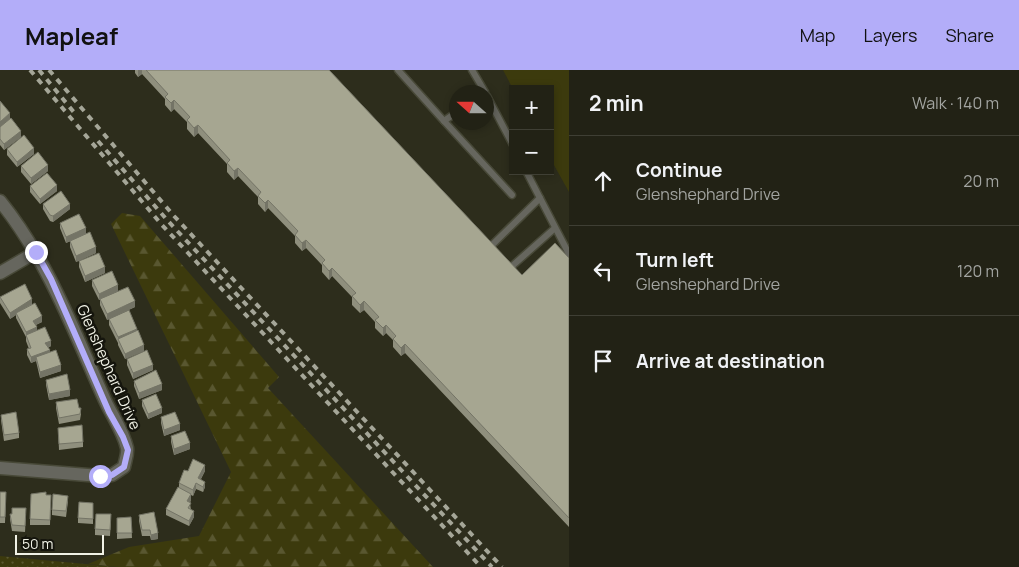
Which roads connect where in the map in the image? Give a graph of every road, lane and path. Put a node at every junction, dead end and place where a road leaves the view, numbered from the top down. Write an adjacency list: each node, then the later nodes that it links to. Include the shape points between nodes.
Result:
1 (398, 70): 6 (lane)
2 (472, 70): 3 (lane)
3 (481, 85)
4 (494, 111): 7 (lane)
5 (449, 117): 6 (lane)
6 (444, 121): 9 (lane)
7 (509, 138)
8 (528, 175): 10 (lane)
9 (512, 195)
10 (540, 198): 12 (lane); 13 (lane)
11 (0, 201): 14 (street, Glenshephard Drive)
12 (555, 228): 15 (lane); 16 (lane)
13 (490, 246)
14 (36, 252): 17 (street); 18 (street, Glenshephard Drive, via 128,450 124,467 112,475)
15 (569, 254)
16 (511, 267)
17 (0, 274)
18 (0, 468)

